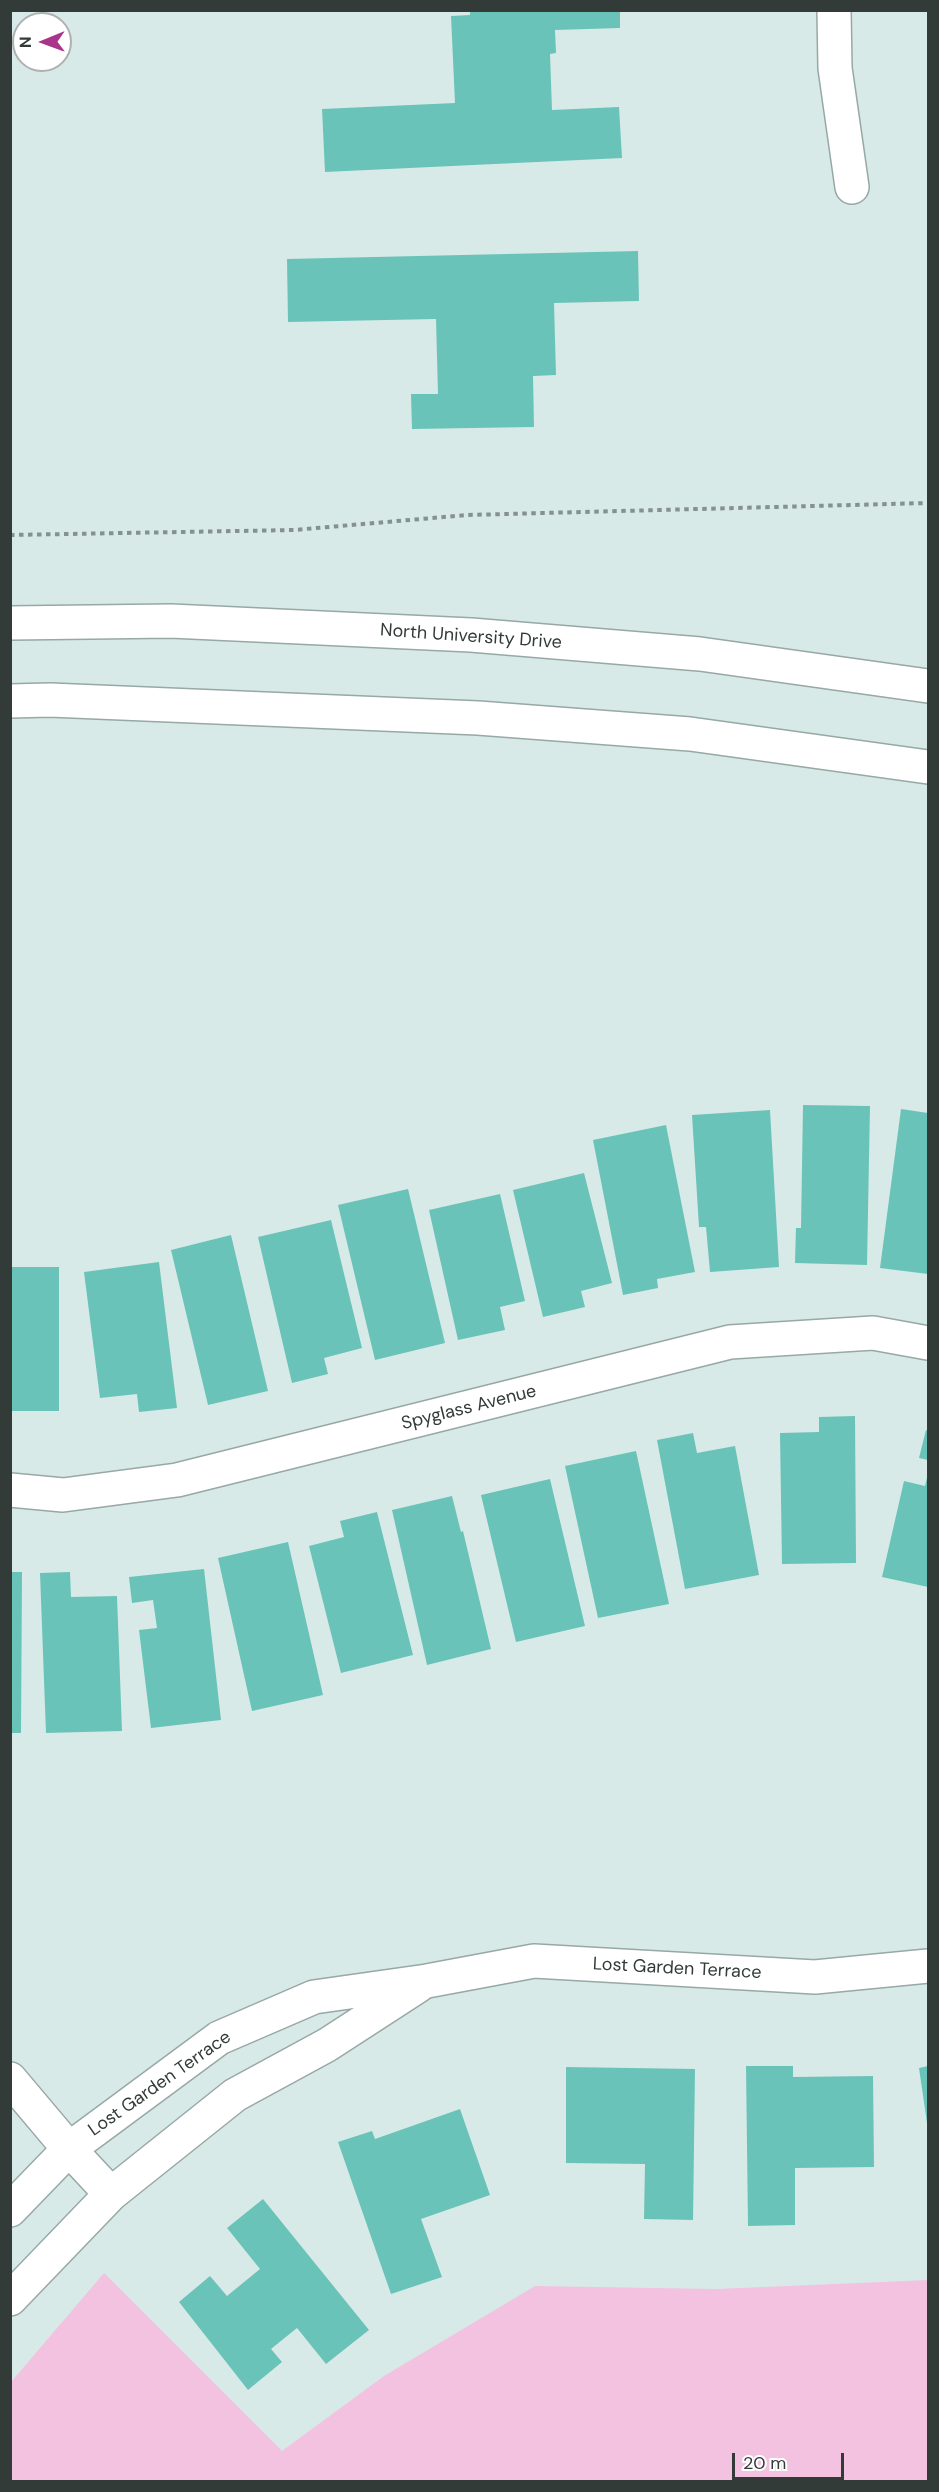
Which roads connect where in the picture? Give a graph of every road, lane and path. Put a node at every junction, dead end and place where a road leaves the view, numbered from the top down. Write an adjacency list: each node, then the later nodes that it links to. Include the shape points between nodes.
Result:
1 (834, 10): 2 (street, via 835,68)
2 (852, 187)
3 (928, 503): 4 (path, via 467,515 294,530)
4 (10, 535)
5 (10, 623): 6 (street, North University Drive, via 171,621 471,635 700,654)
6 (928, 686)
7 (10, 701): 8 (street, via 478,718 690,734)
8 (928, 766)
9 (928, 1343): 10 (street, Spyglass Avenue, via 873,1333 730,1342 177,1480 63,1495)
10 (10, 1490)
11 (928, 1966): 12 (street, Lost Garden Terrace, via 815,1977 534,1960)
12 (427, 1981): 14 (street, Lost Garden Terrace, via 314,1997 219,2038); 15 (street, Lost Garden Terrace, via 327,2045 235,2095)
13 (10, 2079): 14 (street)
14 (69, 2149): 15 (street); 16 (street, Lost Garden Terrace)
15 (111, 2193): 17 (street, Lost Garden Terrace)
16 (10, 2210)
17 (10, 2299)

